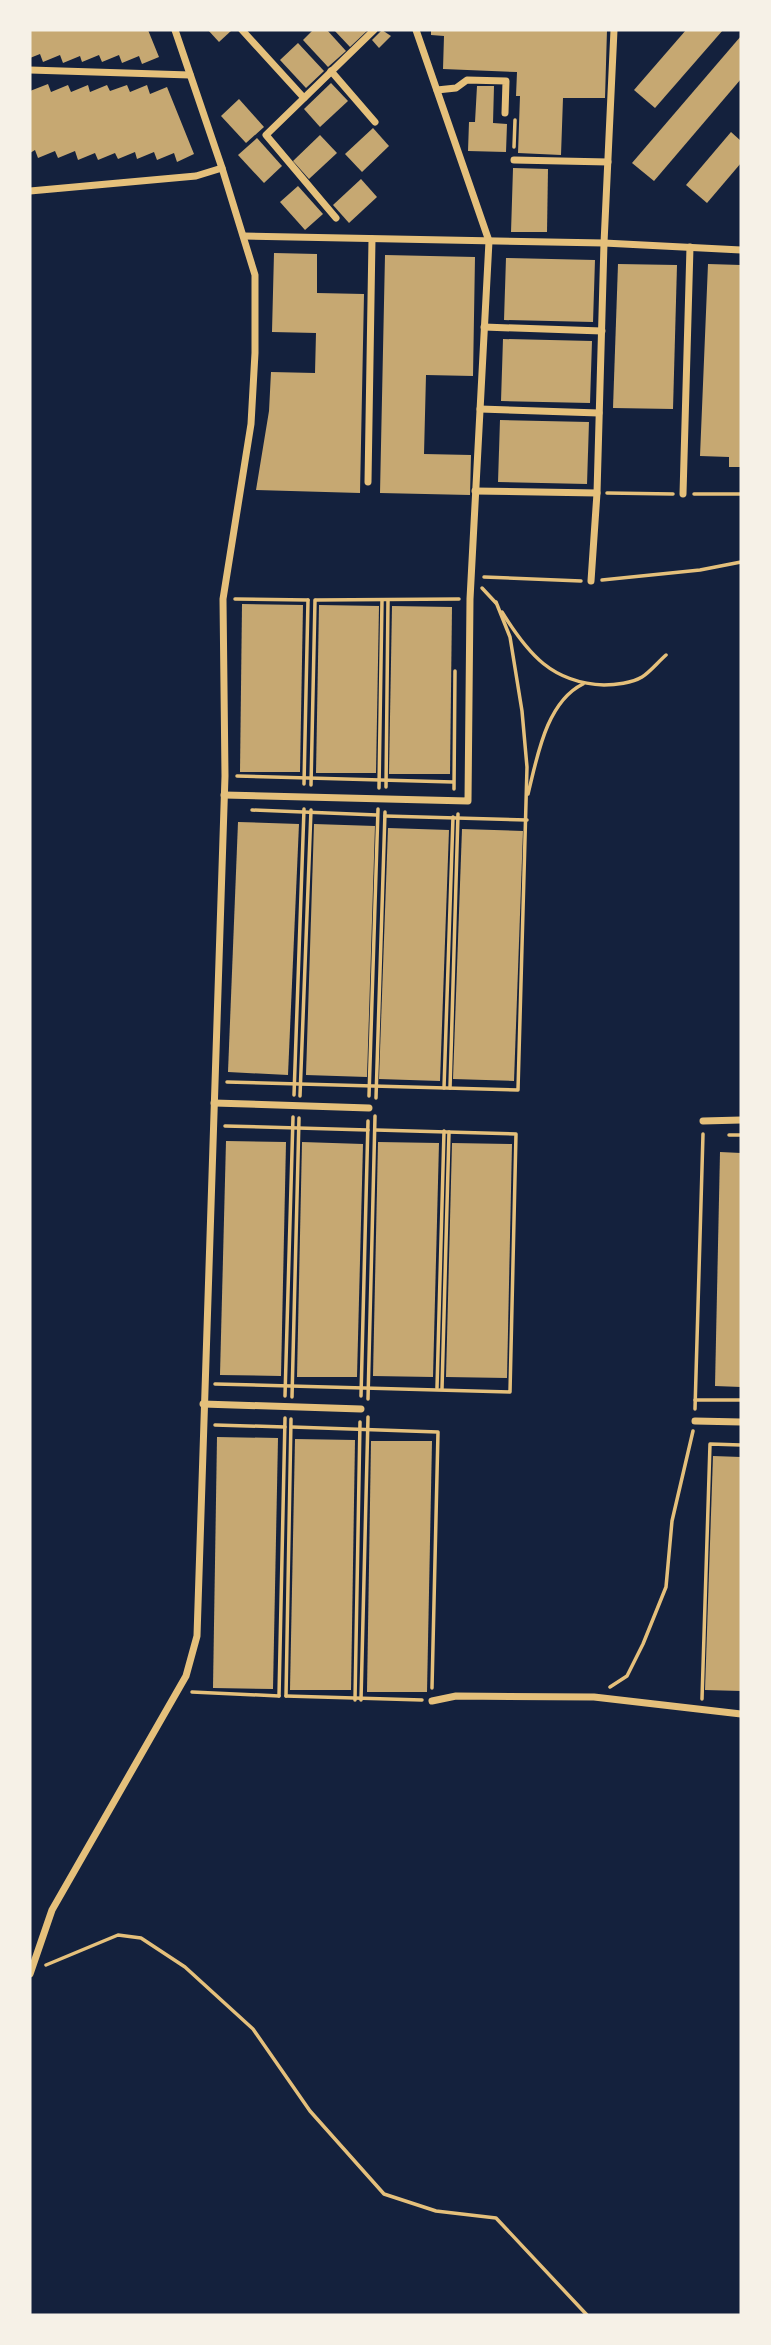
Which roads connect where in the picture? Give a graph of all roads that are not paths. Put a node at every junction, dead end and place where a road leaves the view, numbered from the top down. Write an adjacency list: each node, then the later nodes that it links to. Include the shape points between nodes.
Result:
1 (175, 30): 8 (street)
2 (242, 30): 10 (street)
3 (374, 30): 7 (street)
4 (416, 30): 9 (street)
5 (614, 30): 14 (street)
6 (30, 70): 8 (street)
7 (331, 71): 10 (street); 12 (street)
8 (190, 75): 15 (street)
9 (437, 90): 11 (street, via 456,88 467,80 506,81); 20 (street)
10 (304, 98): 17 (street, via 266,135)
11 (505, 113)
12 (375, 122)
13 (514, 160): 14 (street)
14 (608, 162): 21 (street)
15 (222, 168): 16 (street, via 196,176); 18 (street)
16 (30, 191)
17 (336, 218)
18 (244, 236): 19 (street); 33 (street, via 255,275 255,353 251,424 223,599)
19 (372, 239): 20 (street); 28 (street)
20 (489, 241): 21 (street); 24 (street)
21 (604, 243): 22 (street); 25 (street)
22 (690, 247): 23 (street); 31 (street)
23 (741, 250)
24 (484, 327): 25 (street); 26 (street)
25 (602, 331): 27 (street)
26 (480, 409): 27 (street); 29 (street)
27 (599, 413): 30 (street)
28 (368, 482)
29 (475, 491): 30 (street); 33 (street, via 468,801)
30 (597, 493): 32 (street)
31 (683, 494)
32 (591, 581)
33 (224, 795): 34 (street)
34 (214, 1103): 35 (street); 38 (street)
35 (369, 1108)
36 (703, 1121): 37 (street)
37 (741, 1121)
38 (203, 1404): 39 (street); 44 (street, via 197,1636 186,1676 52,1910)
39 (361, 1409)
40 (695, 1421): 41 (street)
41 (741, 1422)
42 (432, 1700): 43 (street, via 456,1696 594,1697)
43 (741, 1714)
44 (30, 1973)

